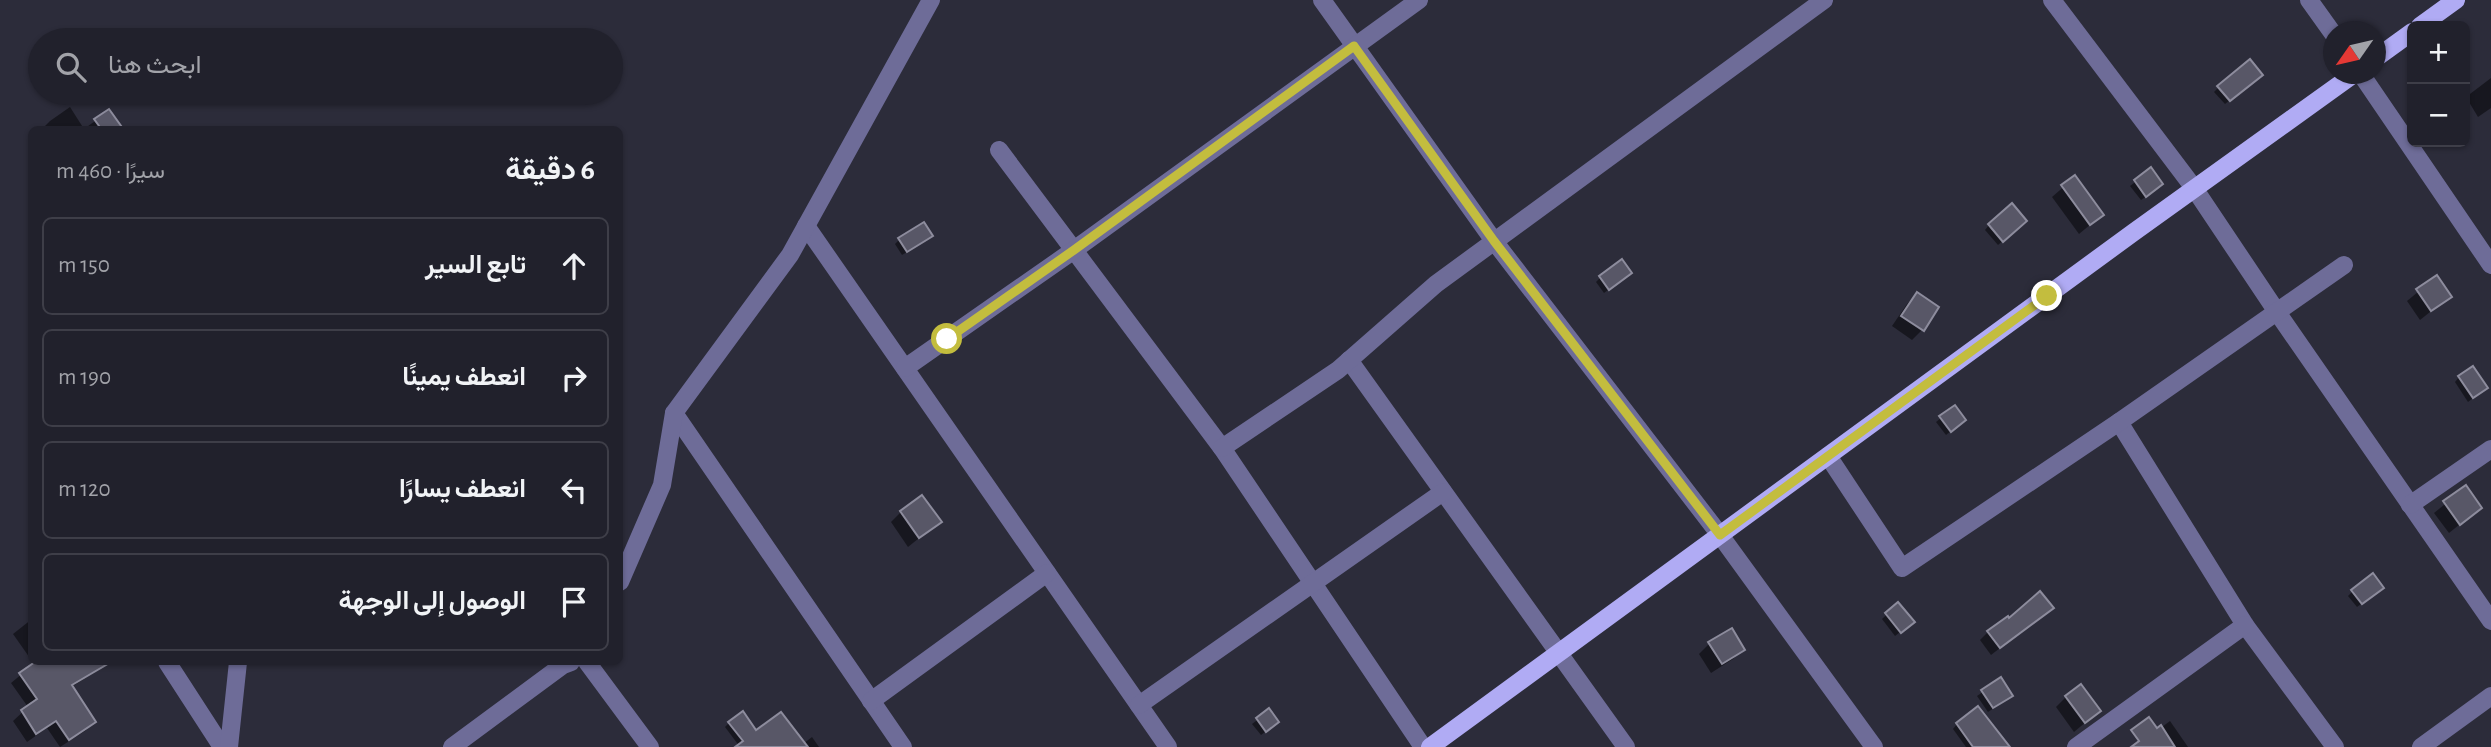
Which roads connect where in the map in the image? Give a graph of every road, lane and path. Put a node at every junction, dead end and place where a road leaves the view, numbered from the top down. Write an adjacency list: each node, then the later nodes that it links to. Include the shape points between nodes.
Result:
1 (931, 0): 17 (street)
2 (1322, 0): 11 (street)
3 (1419, 0): 11 (street)
4 (1824, 0): 18 (street)
5 (2052, 0): 16 (street)
6 (2309, 0): 8 (street)
7 (2456, 0): 9 (main road)
8 (2323, 21)
9 (2427, 21)
10 (2407, 36): 12 (main road)
11 (1354, 46): 18 (street); 19 (street)
12 (2386, 50)
13 (2340, 84): 16 (main road)
14 (2368, 84): 21 (street)
15 (999, 150): 19 (street)
16 (2194, 188): 22 (street); 29 (main road)
17 (806, 226): 24 (street); 25 (street, via 790,255)
18 (1494, 241): 23 (street, via 1436,284); 32 (street)
19 (1074, 250): 24 (street); 27 (street)
20 (2344, 265): 22 (street)
21 (2491, 265)
22 (2277, 312): 26 (street); 31 (street)
23 (1349, 360): 27 (street); 30 (street)
24 (905, 368): 33 (street)
25 (674, 413): 34 (street, via 662,485); 44 (street)
26 (2119, 422): 29 (street, via 1902,568); 37 (street)
27 (1222, 448): 35 (street)
28 (2491, 449): 31 (street)
29 (1828, 456): 32 (main road)
30 (1443, 492): 35 (street); 38 (street)
31 (2410, 505): 36 (street)
32 (1720, 535): 38 (main road); 55 (street)
33 (1047, 573): 44 (street); 45 (street)
34 (623, 575)
35 (1313, 584): 45 (street); 52 (street)
36 (2491, 621)
37 (2245, 625): 56 (street); 57 (street)
38 (1558, 653): 53 (main road); 54 (street)
39 (169, 665): 46 (street)
40 (238, 665): 47 (street)
41 (563, 665): 48 (street)
42 (589, 665): 49 (street)
43 (2491, 696): 58 (street)
44 (871, 701): 50 (street)
45 (1139, 705): 51 (street)
46 (222, 747)
47 (229, 747)
48 (453, 747)
49 (650, 747)
50 (903, 747)
51 (1168, 747)
52 (1423, 747)
53 (1430, 747)
54 (1626, 747)
55 (1874, 747)
56 (2076, 747)
57 (2335, 747)
58 (2421, 747)

